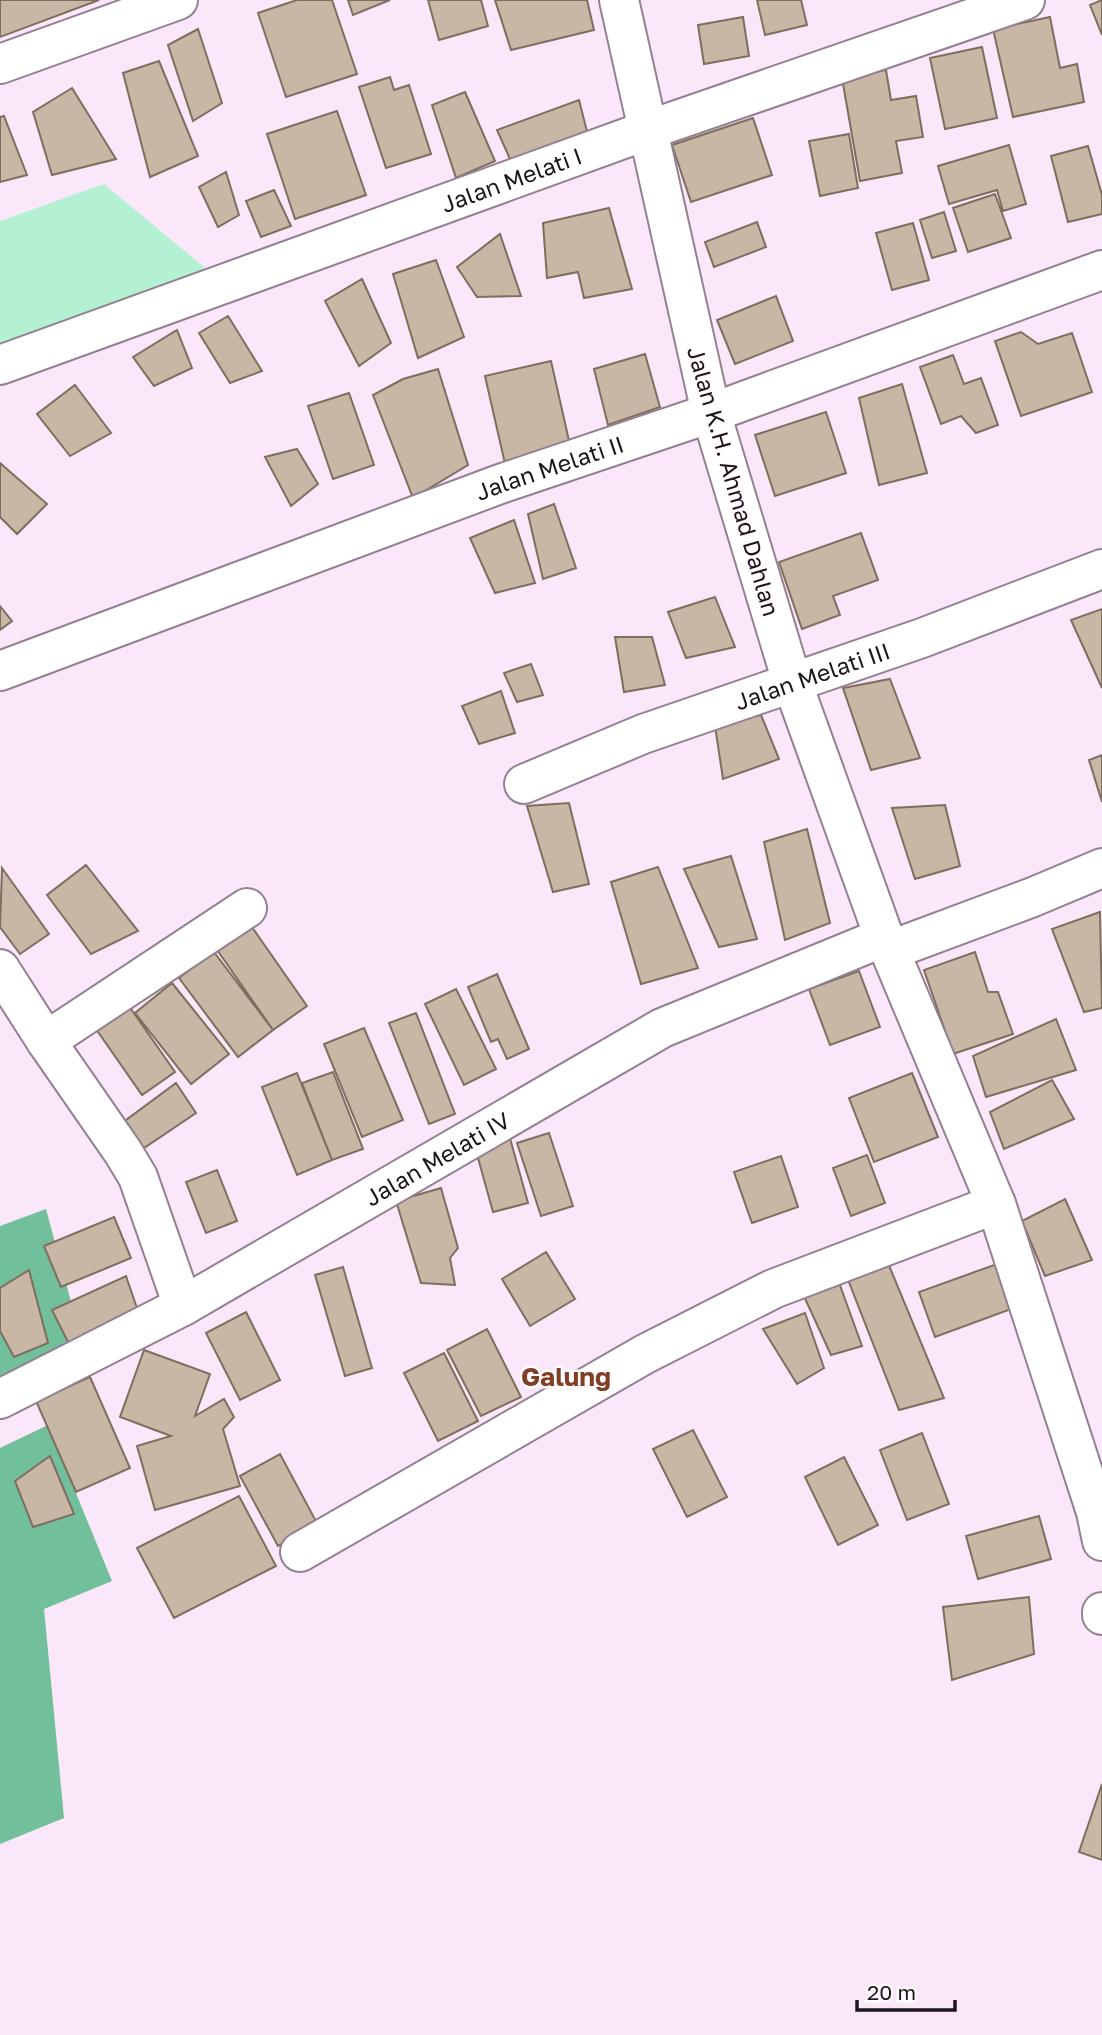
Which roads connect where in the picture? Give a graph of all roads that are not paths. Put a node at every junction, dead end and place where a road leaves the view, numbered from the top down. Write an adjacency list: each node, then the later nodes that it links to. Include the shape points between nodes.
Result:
1 (619, 0): 5 (street, Jalan K.H. Ahmad Dahlan)
2 (1025, 0): 5 (street, Jalan Melati I)
3 (166, 2): 4 (street)
4 (0, 64)
5 (648, 130): 7 (street, Jalan Melati I); 8 (street, Jalan K.H. Ahmad Dahlan)
6 (1102, 270): 8 (street, Jalan Melati II)
7 (0, 365)
8 (711, 413): 10 (street, Jalan Melati II, via 500,484); 11 (street, Jalan K.H. Ahmad Dahlan)
9 (1102, 569): 11 (street, Jalan Melati III)
10 (0, 671)
11 (792, 682): 12 (street, Jalan Melati III, via 643,734); 15 (street, Jalan K.H. Ahmad Dahlan)
12 (524, 784)
13 (1102, 868): 15 (street, Jalan Melati IV, via 1033,897)
14 (247, 908): 17 (street)
15 (888, 943): 18 (street, Jalan K.H. Ahmad Dahlan); 19 (street, Jalan Melati IV, via 662,1028)
16 (0, 970): 17 (street)
17 (46, 1041): 19 (street, via 138,1177)
18 (996, 1204): 21 (street, Jalan K.H. Ahmad Dahlan, via 1097,1512); 22 (street, via 773,1289 645,1354)
19 (183, 1306): 20 (street, Jalan Melati IV)
20 (0, 1399)
21 (1102, 1541)
22 (300, 1552)

